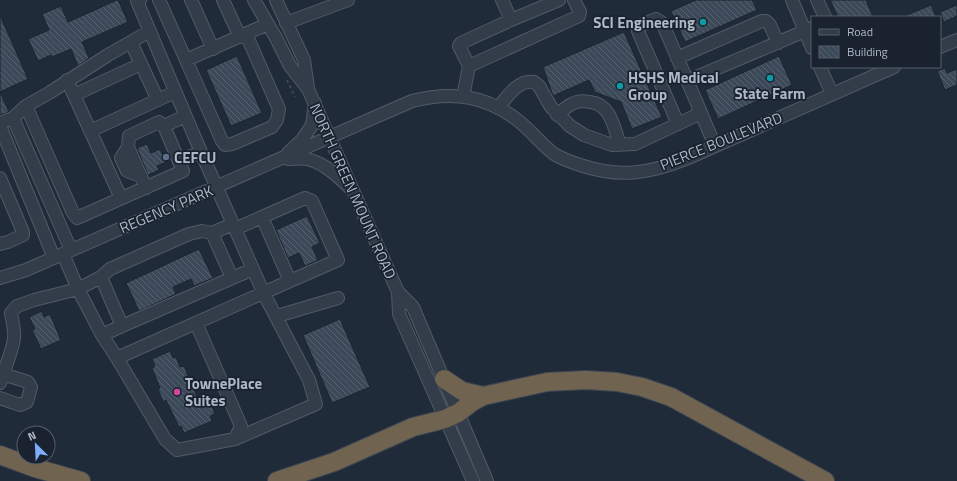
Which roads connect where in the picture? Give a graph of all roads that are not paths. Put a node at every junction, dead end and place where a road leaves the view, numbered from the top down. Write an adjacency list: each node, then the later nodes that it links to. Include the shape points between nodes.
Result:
1 (140, 0): 18 (street, via 137,1)
2 (159, 0): 27 (street)
3 (191, 0): 25 (street)
4 (223, 0): 19 (street)
5 (254, 0): 16 (street, NORTH GREEN MOUNT ROAD)
6 (276, 0): 15 (street, NORTH GREEN MOUNT ROAD)
7 (348, 0): 15 (street)
8 (502, 0): 14 (street)
9 (559, 0): 14 (street)
10 (574, 0): 29 (street, via 580,12 579,16)
11 (792, 0): 17 (street)
12 (817, 0): 13 (street)
13 (825, 16)
14 (511, 20): 29 (street, via 461,43 459,46)
15 (286, 23): 34 (street, NORTH GREEN MOUNT ROAD, via 304,60)
16 (268, 24): 19 (street); 34 (street, NORTH GREEN MOUNT ROAD, via 290,66)
17 (808, 29): 22 (street); 23 (street)
18 (150, 31): 21 (street); 35 (street)
19 (243, 36): 25 (street); 27 (street, via 279,109 272,127 232,144 226,145 222,141)
20 (957, 40): 24 (street)
21 (131, 42): 28 (street); 32 (street)
22 (778, 43): 26 (street, via 770,25 762,21); 33 (street)
23 (811, 43)
24 (941, 47)
25 (213, 49): 27 (street)
26 (677, 58): 33 (street); 48 (street, via 661,22 656,19 639,26 640,39)
27 (186, 60)
28 (141, 64): 37 (street); 39 (street)
29 (469, 66): 38 (street)
30 (824, 68): 36 (street)
31 (892, 68): 36 (street, PIERCE BOULEVARD)
32 (67, 80): 37 (street); 41 (street)
33 (687, 81): 43 (street)
34 (308, 89): 40 (street, NORTH GREEN MOUNT ROAD)
35 (176, 92): 39 (street); 45 (street)
36 (832, 94): 54 (street, PIERCE BOULEVARD)
37 (74, 95): 51 (street)
38 (463, 97): 42 (street, PIERCE BOULEVARD); 52 (street, PIERCE BOULEVARD, via 431,96 412,101)
39 (158, 100): 51 (street)
40 (315, 103): 52 (street, NORTH GREEN MOUNT ROAD); 56 (street, via 312,125 302,140)
41 (26, 106): 46 (street); 62 (street, via 77,218)
42 (498, 108): 44 (street, via 514,89 530,81 539,86); 54 (street, PIERCE BOULEVARD, via 521,123 555,154 596,170 622,174 637,173 670,165)
43 (699, 108): 48 (street, via 696,115); 54 (street)
44 (557, 114): 53 (street, via 584,135 612,145); 53 (street, via 581,100 598,102 606,108)
45 (185, 116): 50 (street); 55 (street)
46 (13, 118): 47 (street); 67 (street)
47 (0, 123)
48 (678, 124): 53 (street, via 635,144)
49 (0, 126): 67 (street)
50 (164, 126): 57 (street); 60 (street, via 160,122 129,136 128,147 122,158 127,171 141,176)
51 (90, 131): 62 (street)
52 (330, 138): 56 (street, REGENCY PARK); 61 (street, NORTH GREEN MOUNT ROAD)
53 (620, 145)
54 (715, 146)
55 (201, 152): 57 (street); 59 (street)
56 (283, 158): 59 (street, REGENCY PARK); 61 (street, via 307,159 320,164)
57 (179, 161): 60 (street, via 183,171)
58 (0, 178): 66 (street, via 24,232 23,235)
59 (217, 187): 64 (street); 67 (street, REGENCY PARK)
60 (146, 188): 62 (street)
61 (354, 191): 74 (street, NORTH GREEN MOUNT ROAD)
62 (120, 198)
63 (262, 217): 64 (street); 72 (street); 72 (street, via 305,198 312,201 338,260)
64 (234, 227): 65 (street); 68 (street)
65 (212, 233): 69 (street, via 202,231 189,234 110,269); 71 (street)
66 (1, 242)
67 (63, 254): 70 (street, REGENCY PARK); 73 (street)
68 (253, 269): 71 (street); 75 (street)
69 (101, 277): 73 (street); 79 (street)
70 (0, 278)
71 (232, 278): 79 (street)
72 (290, 282): 75 (street)
73 (78, 289): 80 (street); 82 (street, via 17,306 11,313 14,340)
74 (398, 292): 83 (street, NORTH GREEN MOUNT ROAD, via 413,307); 86 (street, NORTH GREEN MOUNT ROAD, via 399,314 429,379)
75 (264, 294): 77 (street); 78 (street)
76 (338, 298): 77 (street)
77 (277, 316): 87 (street, via 309,380 316,404)
78 (196, 323): 81 (street); 87 (street, via 241,426)
79 (122, 326): 80 (street)
80 (102, 335): 81 (street)
81 (117, 358): 87 (street, via 165,439 177,450)
82 (2, 378): 85 (street, via 28,382 31,387 27,402 20,405)
83 (444, 380): 84 (highway, via 462,391); 86 (street, NORTH GREEN MOUNT ROAD)
84 (483, 396): 86 (highway); 95 (highway, via 547,382 586,380 642,387 671,397)
85 (0, 398)
86 (452, 416): 92 (highway, via 413,427 334,462); 93 (street, NORTH GREEN MOUNT ROAD); 94 (street, NORTH GREEN MOUNT ROAD)
87 (235, 439)
88 (0, 455): 91 (highway)
89 (0, 466): 90 (highway)
90 (43, 481)
91 (81, 481)
92 (277, 481)
93 (473, 481)
94 (487, 481)
95 (825, 481)

